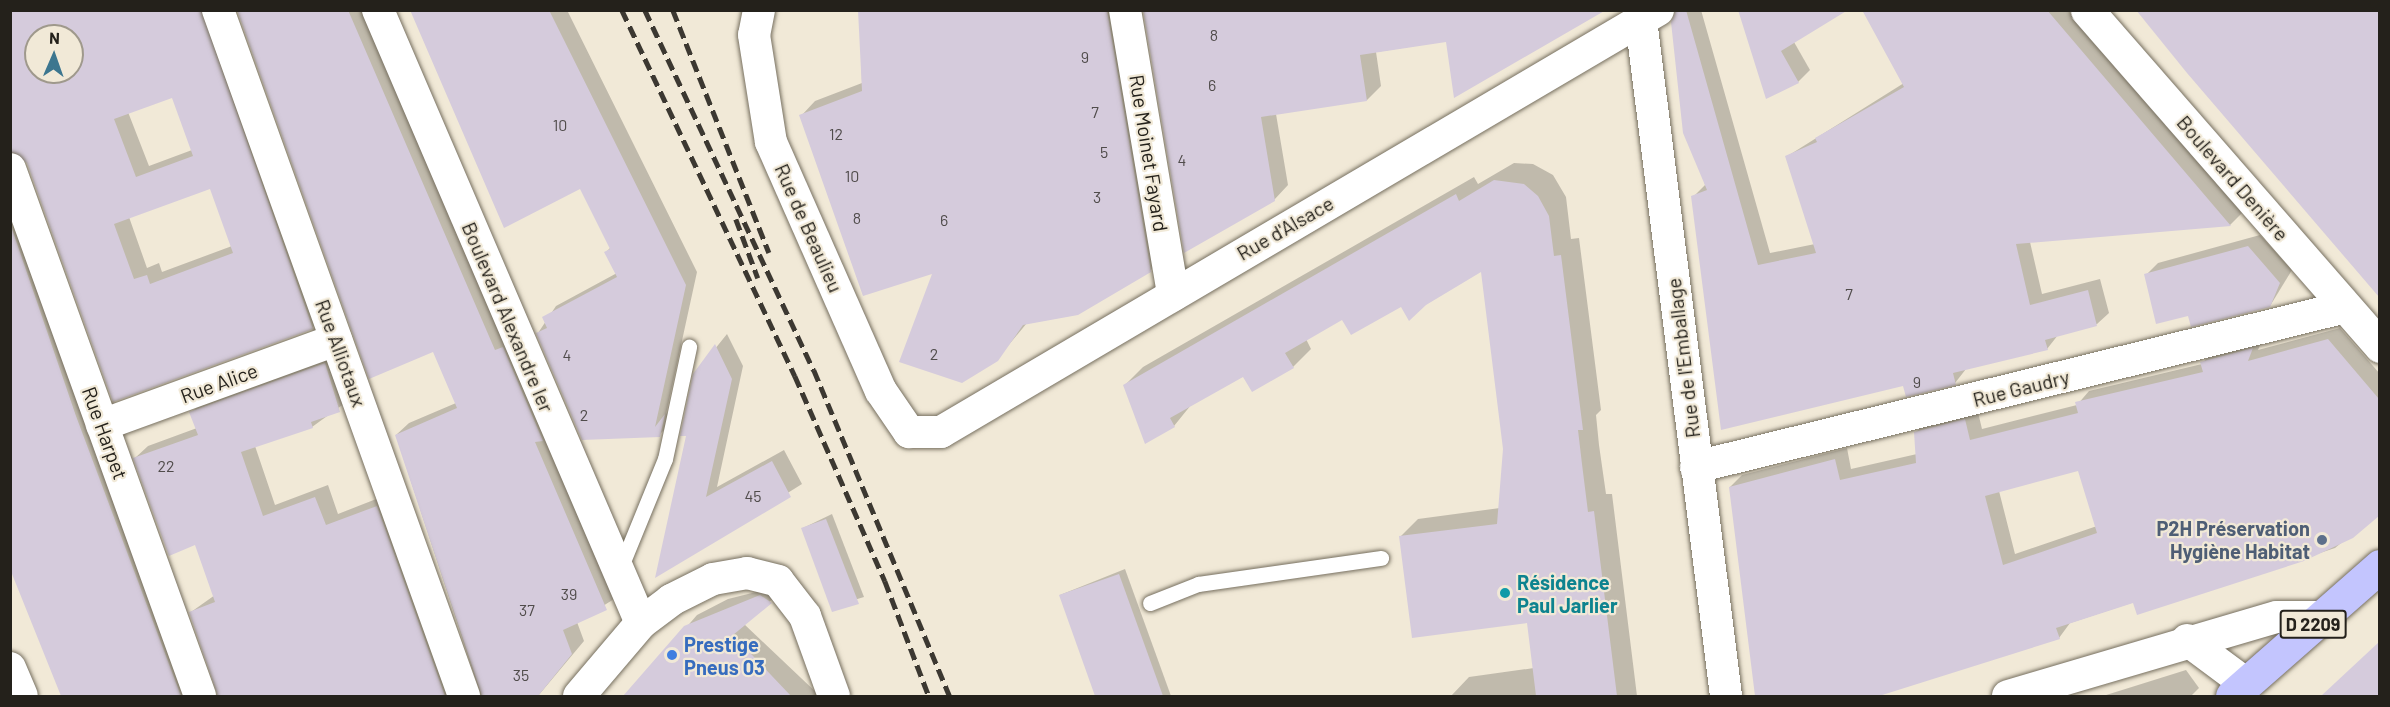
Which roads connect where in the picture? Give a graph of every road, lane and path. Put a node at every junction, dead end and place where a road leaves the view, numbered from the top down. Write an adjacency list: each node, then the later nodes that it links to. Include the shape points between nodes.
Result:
1 (218, 10): 10 (street, Rue Alliotaux)
2 (378, 10): 18 (street, Boulevard Alexandre Ier)
3 (759, 10): 14 (street, Rue de Beaulieu, via 754,35 771,142 881,391)
4 (1125, 10): 8 (street, Rue Moinet Fayard)
5 (2087, 10): 9 (street, Boulevard Denière)
6 (1649, 15): 8 (street, Rue d'Alsace); 15 (street, Rue de l'Emballage)
7 (10, 169): 13 (street, Rue Harpet)
8 (1173, 296): 14 (street, Rue d'Alsace, via 974,417 940,432)
9 (2346, 307): 11 (street, Boulevard Denière); 15 (street, Rue Gaudry)
10 (336, 340): 13 (street, Rue Alice); 27 (street, Rue Alliotaux)
11 (2379, 346)
12 (689, 347): 18 (lane, via 665,459)
13 (102, 425): 26 (street, Rue Harpet)
14 (909, 432)
15 (1696, 467): 30 (street, Rue de l'Emballage)
16 (1381, 558): 19 (lane, via 1198,584)
17 (2379, 566): 20 (main road, D 2209)
18 (618, 574): 21 (street, Boulevard Alexandre Ier)
19 (1150, 603)
20 (2321, 617): 22 (street, via 2277,617); 24 (main road, D 2209)
21 (641, 623): 28 (street); 29 (street, via 713,579 747,573 778,581 805,616)
22 (2187, 640): 24 (street); 31 (street)
23 (10, 668): 25 (street)
24 (2239, 689)
25 (22, 696)
26 (200, 696)
27 (464, 696)
28 (579, 696)
29 (834, 696)
30 (1726, 696)
31 (2008, 696)

